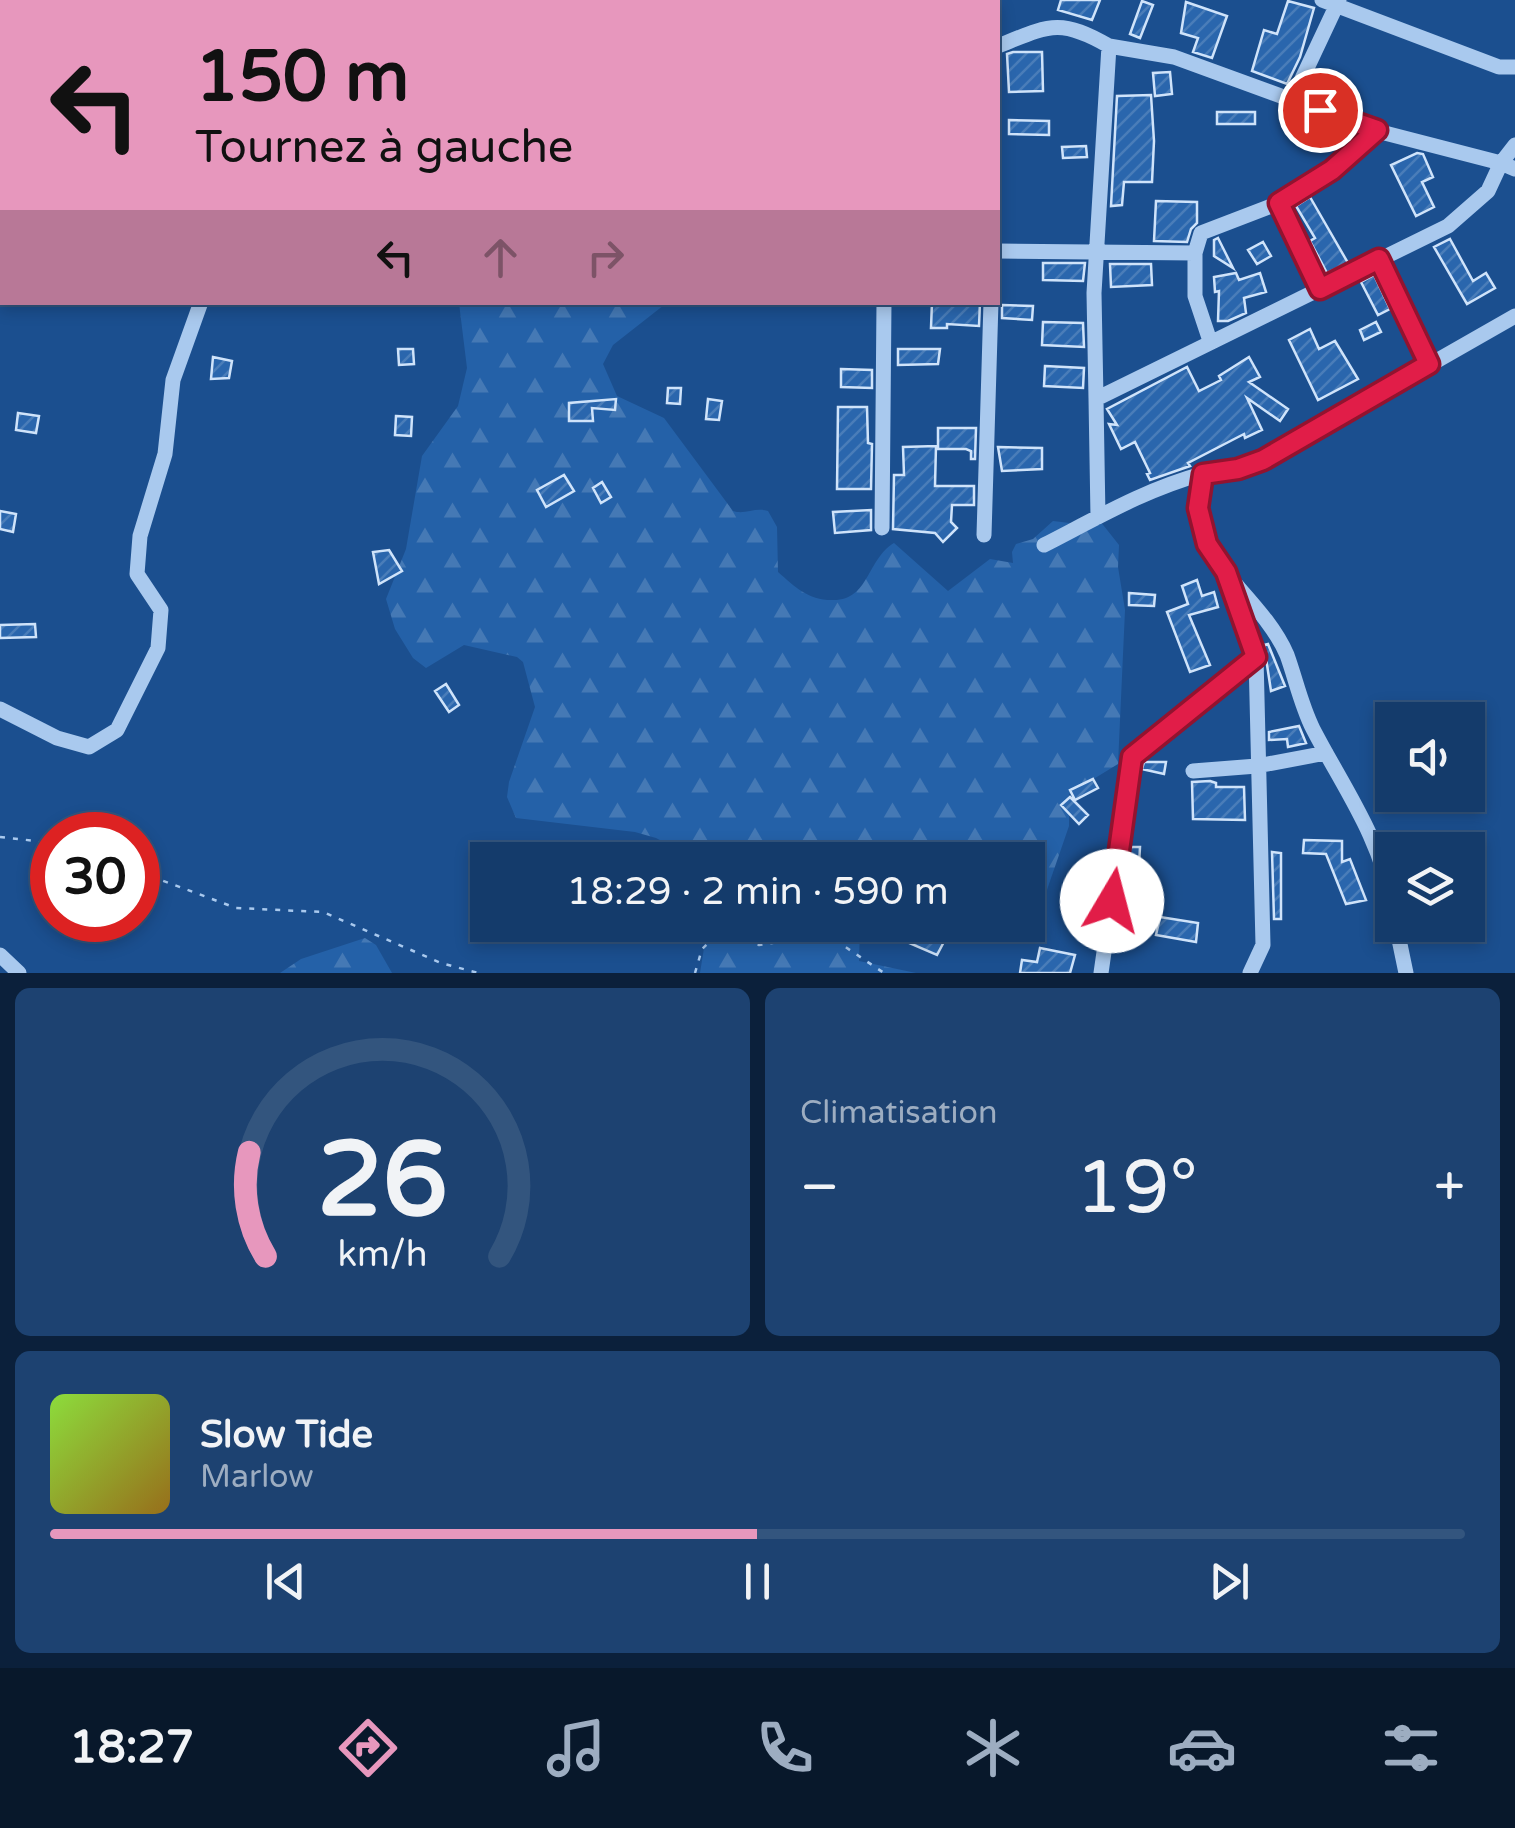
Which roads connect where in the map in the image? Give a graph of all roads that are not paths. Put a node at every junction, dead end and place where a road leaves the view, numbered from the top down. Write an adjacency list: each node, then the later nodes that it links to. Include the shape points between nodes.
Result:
1 (1333, 2): 4 (street, via 1499,67); 5 (street)
2 (1000, 45): 3 (street, via 1052,26 1082,31)
3 (1109, 46): 5 (street, via 1174,57); 11 (street)
4 (1515, 66)
5 (1292, 100): 6 (street)
6 (1377, 130): 8 (street); 9 (street, via 1332,170)
7 (1515, 146): 8 (street)
8 (1508, 166): 13 (street, via 1448,226)
9 (1279, 203): 12 (street, via 1201,233); 14 (street)
10 (1000, 252): 11 (street)
11 (1096, 252): 12 (street); 21 (street)
12 (1195, 253): 19 (street, via 1194,296)
13 (1379, 259): 14 (street); 20 (street)
14 (1320, 289): 19 (street)
15 (199, 305): 29 (street, via 174,380 165,454 140,536 138,574 161,610 158,648 117,730 89,747)
16 (884, 305): 24 (street)
17 (992, 305): 25 (street)
18 (1515, 316): 20 (street)
19 (1210, 342): 21 (street)
20 (1429, 364): 22 (street, via 1263,460)
21 (1096, 399): 23 (street)
22 (1203, 474): 23 (street); 27 (street, via 1198,508 1207,544)
23 (1098, 517): 26 (street)
24 (882, 528)
25 (984, 535)
26 (1044, 544)
27 (1226, 572): 28 (street); 30 (street, via 1286,653 1303,709)
28 (1256, 657): 31 (street); 37 (street, via 1132,757)
29 (0, 709)
30 (1326, 753): 31 (street); 33 (street)
31 (1257, 766): 32 (street); 38 (street, via 1262,945)
32 (1193, 771)
33 (1375, 843)
34 (1400, 942): 39 (street)
35 (0, 955): 36 (street)
36 (18, 973)
37 (1102, 973)
38 (1250, 973)
39 (1406, 973)

